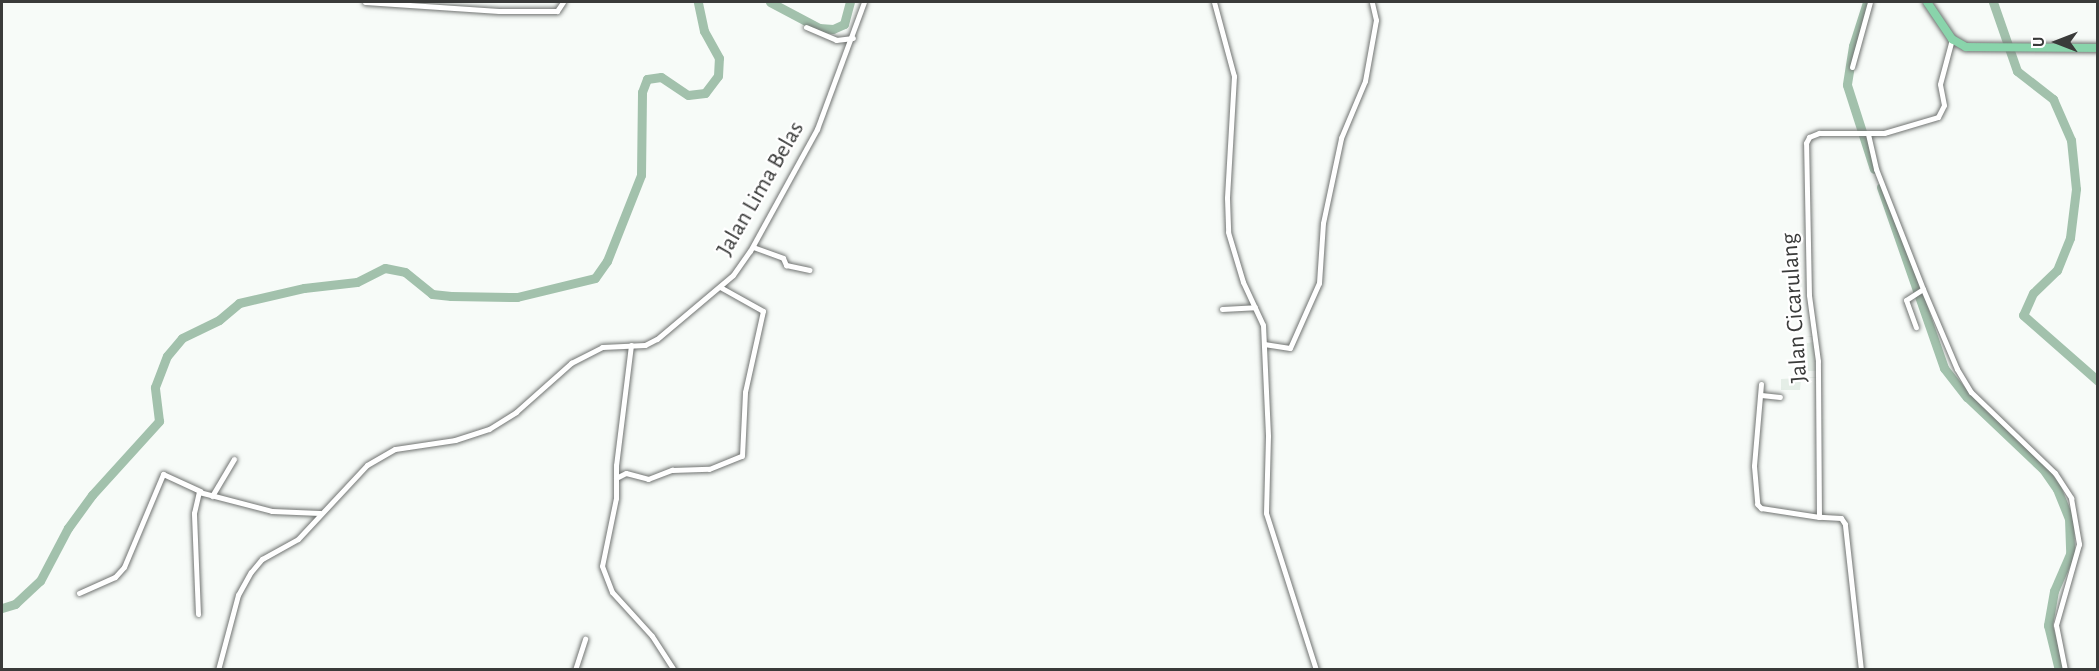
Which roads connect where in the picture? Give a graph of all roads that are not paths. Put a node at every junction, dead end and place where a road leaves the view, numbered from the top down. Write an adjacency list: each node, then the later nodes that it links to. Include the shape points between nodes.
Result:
1 (365, 2): 2 (street, via 499,11 557,10)
2 (563, 2)
3 (864, 2): 9 (street, Jalan Lima Belas)
4 (1214, 2): 18 (street, via 1234,76 1228,232 1243,282)
5 (1372, 2): 21 (street, via 1376,20 1365,81 1341,138 1323,223 1319,283 1290,348)
6 (1870, 2): 12 (street)
7 (1927, 2): 10 (main road)
8 (806, 27): 9 (street, via 836,40)
9 (853, 38): 14 (street, Jalan Lima Belas, via 817,129)
10 (1952, 39): 11 (main road, via 1966,47 1991,49); 13 (street, Jalan Cicarulang, via 1939,89 1944,105 1941,114 1923,124)
11 (2097, 48)
12 (1852, 67)
13 (1866, 133): 17 (street); 31 (street, Jalan Cicarulang, via 1819,133 1806,143 1809,295 1818,360)
14 (753, 246): 15 (street, via 783,258 786,265); 16 (street, Jalan Lima Belas)
15 (809, 270)
16 (720, 287): 22 (street, Jalan Lima Belas, via 657,339 645,345); 27 (street, via 763,311 745,392 742,456 709,469 672,470 648,479 626,473)
17 (1921, 291): 20 (street, via 1907,297); 40 (street, via 1971,392 2055,473 2071,498 2079,544 2056,625)
18 (1256, 308): 19 (street); 21 (street)
19 (1222, 309)
20 (1916, 327)
21 (1264, 344): 38 (street, via 1266,513)
22 (631, 345): 27 (street); 30 (street, Jalan Lima Belas, via 602,347 571,363 516,412 489,429 455,440 395,449 367,465)
23 (1761, 384): 24 (street)
24 (1761, 395): 25 (street); 31 (street, via 1754,466 1757,504 1761,508)
25 (1780, 397)
26 (234, 459): 29 (street)
27 (616, 478): 37 (street, via 616,501 602,560 604,574 623,607 652,636)
28 (202, 492): 29 (street); 32 (street, via 163,474 124,567 115,577); 33 (street, via 197,495 194,513)
29 (212, 496): 30 (street, via 272,511)
30 (321, 513): 35 (street, Jalan Lima Belas, via 298,539 262,559 251,572 238,595)
31 (1819, 517): 39 (street, via 1841,518 1845,524)
32 (79, 593)
33 (198, 614)
34 (585, 639): 36 (street)
35 (218, 669)
36 (575, 669)
37 (674, 669)
38 (1316, 669)
39 (1861, 669)
40 (2065, 669)

